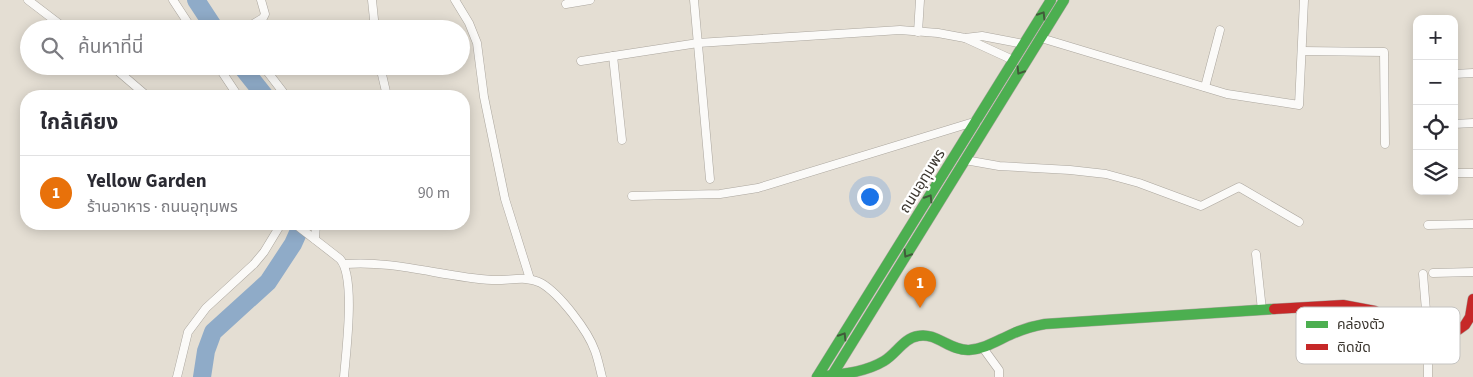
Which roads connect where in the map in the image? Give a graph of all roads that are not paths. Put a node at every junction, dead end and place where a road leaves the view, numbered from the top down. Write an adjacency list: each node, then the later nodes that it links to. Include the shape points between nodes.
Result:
1 (28, 0): 13 (street)
2 (172, 0): 14 (street)
3 (261, 0): 15 (street, via 265,14)
4 (372, 0): 16 (street)
5 (455, 0): 17 (street)
6 (590, 0): 12 (street)
7 (694, 0): 23 (street)
8 (920, 0): 20 (street)
9 (1051, 0): 24 (street, ถนนอุทุมพร, one-way to 9)
10 (1064, 0): 22 (street, ถนนอุทุมพร)
11 (1304, 0): 25 (street)
12 (566, 4)
13 (54, 20)
14 (186, 20)
15 (260, 20)
16 (374, 20)
17 (467, 20)
18 (470, 26): 62 (street, via 477,43 484,97 505,199)
19 (1220, 30): 35 (street)
20 (918, 32): 21 (street); 23 (street, via 900,30)
21 (965, 38): 24 (street, via 982,36); 27 (street)
22 (1041, 38): 35 (street); 45 (street, ถนนอุทุมพร, one-way to 45)
23 (698, 43): 26 (street); 48 (street)
24 (1024, 44): 27 (street, ถนนอุทุมพร)
25 (1302, 51): 35 (street, via 1299,105 1227,94); 44 (street, via 1384,52)
26 (613, 56): 28 (street); 43 (street)
27 (1013, 60): 40 (street, ถนนอุทุมพร)
28 (581, 61)
29 (1473, 73): 30 (street)
30 (1458, 74)
31 (122, 75): 36 (street)
32 (224, 75): 37 (street)
33 (271, 75): 38 (street)
34 (382, 75): 39 (street)
35 (1205, 87)
36 (140, 90)
37 (234, 90)
38 (282, 90)
39 (386, 90)
40 (978, 121): 49 (street, via 758,188 720,194); 76 (street, ถนนอุทุมพร, one-way to 40)
41 (1473, 123): 42 (street)
42 (1458, 124)
43 (622, 140)
44 (1385, 144)
45 (965, 160): 50 (street, via 999,166 1106,174 1201,206 1239,187); 72 (street, ถนนอุทุมพร, one-way to 72)
46 (1473, 173): 47 (street)
47 (1458, 174)
48 (710, 179)
49 (632, 196)
50 (1299, 222)
51 (1473, 224): 52 (street)
52 (1428, 225)
53 (277, 230): 73 (street, via 254,264 206,308 188,332)
54 (303, 230): 56 (street)
55 (314, 230): 56 (street)
56 (312, 237): 58 (street)
57 (1256, 254): 68 (street)
58 (345, 264): 62 (street, via 380,264 493,280); 74 (street, via 350,303)
59 (1473, 272): 60 (street)
60 (1433, 273)
61 (1423, 274): 66 (street)
62 (530, 279): 75 (street, via 550,289 572,315 595,351)
63 (1473, 299): 69 (street, via 1470,317)
64 (1311, 307): 65 (street)
65 (1358, 307)
66 (1426, 307)
67 (1296, 308): 68 (street)
68 (1262, 310): 70 (street, via 1045,324 1014,333)
69 (1460, 329)
70 (983, 348): 72 (street, via 958,349 919,335 907,339 894,354 872,367); 77 (street, via 999,370)
71 (1428, 364): 78 (street)
72 (831, 376): 76 (street)
73 (178, 377)
74 (344, 377)
75 (602, 377)
76 (817, 377)
77 (999, 377)
78 (1428, 377)

